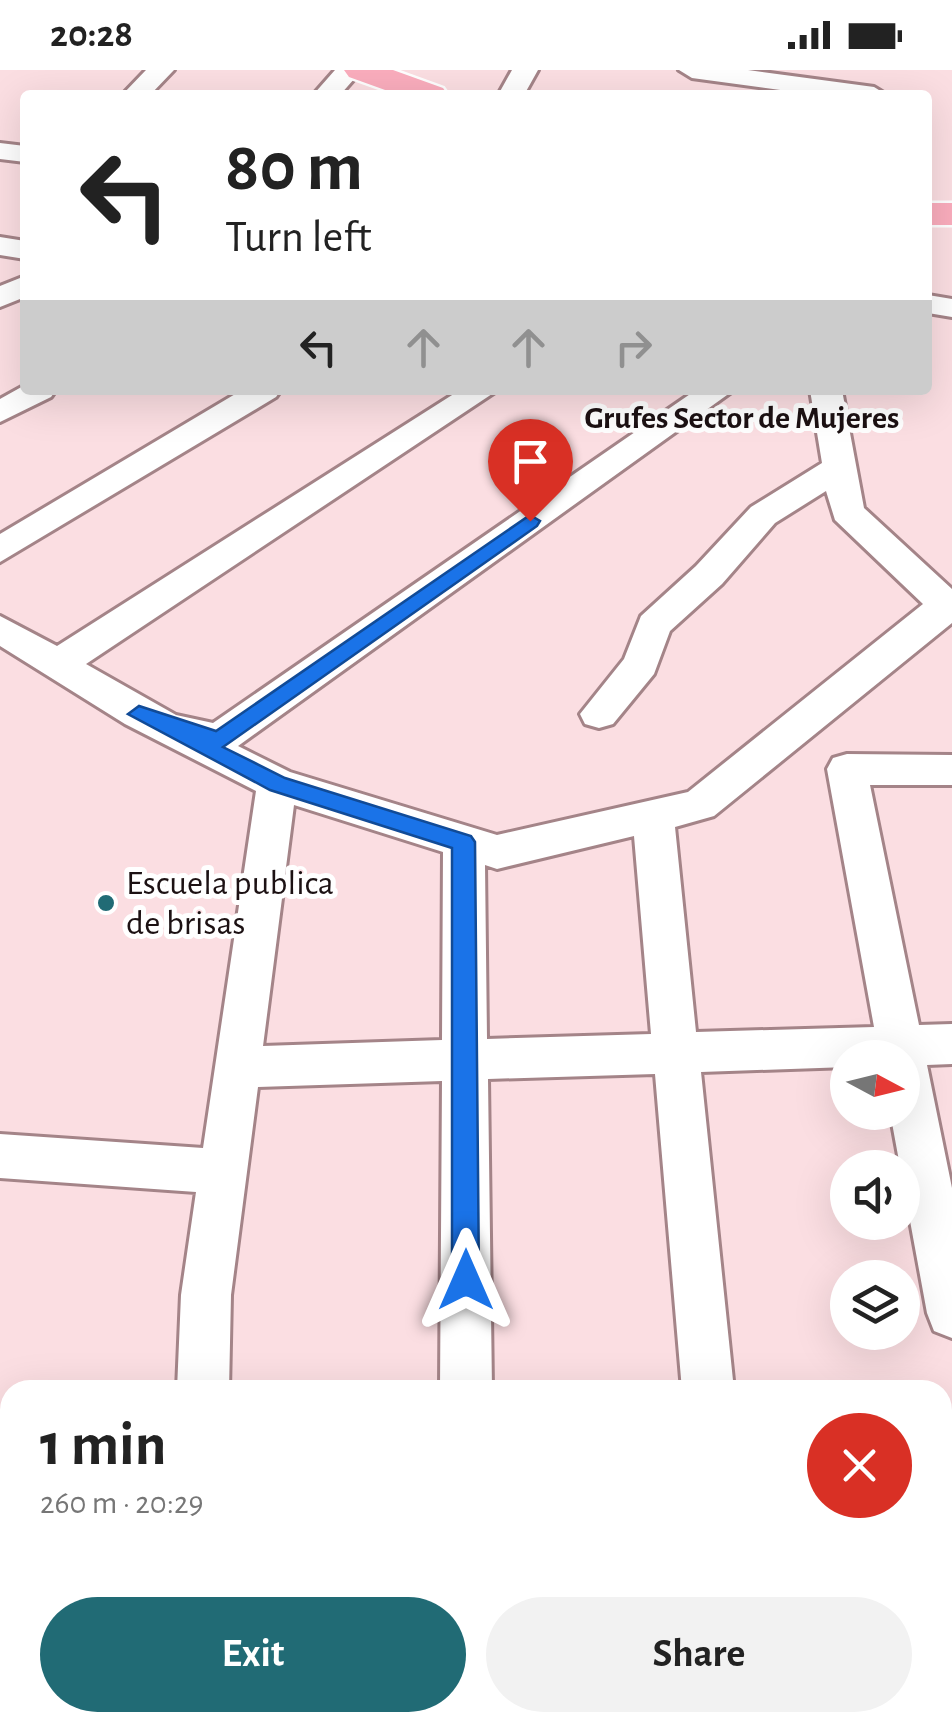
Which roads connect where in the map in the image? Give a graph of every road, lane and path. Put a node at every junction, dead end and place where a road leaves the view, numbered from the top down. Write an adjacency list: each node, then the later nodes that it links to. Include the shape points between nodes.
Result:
1 (161, 70): 5 (street)
2 (349, 70): 6 (street)
3 (361, 70): 7 (main road)
4 (692, 70): 8 (street)
5 (140, 90)
6 (331, 90)
7 (416, 90)
8 (839, 90)
9 (31, 395): 14 (street)
10 (258, 395): 16 (street)
11 (474, 395): 19 (street)
12 (711, 395): 20 (street, via 218,740)
13 (827, 395): 15 (street)
14 (0, 412)
15 (839, 467): 17 (street, via 847,512); 21 (street, via 762,515 654,625 641,664)
16 (0, 550)
17 (948, 608): 24 (street, via 700,805)
18 (0, 630): 19 (street)
19 (57, 664): 20 (street)
20 (139, 714): 23 (street)
21 (598, 714)
22 (952, 770): 26 (street, via 847,769)
23 (278, 784): 25 (street); 32 (street)
24 (653, 816): 25 (street, via 497,852); 30 (street)
25 (464, 842): 31 (street)
26 (899, 1040)
27 (952, 1044): 28 (street)
28 (920, 1045)
29 (830, 1048): 30 (street)
30 (676, 1053): 31 (street); 39 (street)
31 (464, 1060): 32 (street); 38 (street)
32 (237, 1067): 35 (street)
33 (916, 1130): 36 (street)
34 (0, 1156): 35 (street)
35 (223, 1172): 37 (street, via 206,1295)
36 (952, 1313)
37 (203, 1380)
38 (466, 1380)
39 (707, 1380)

